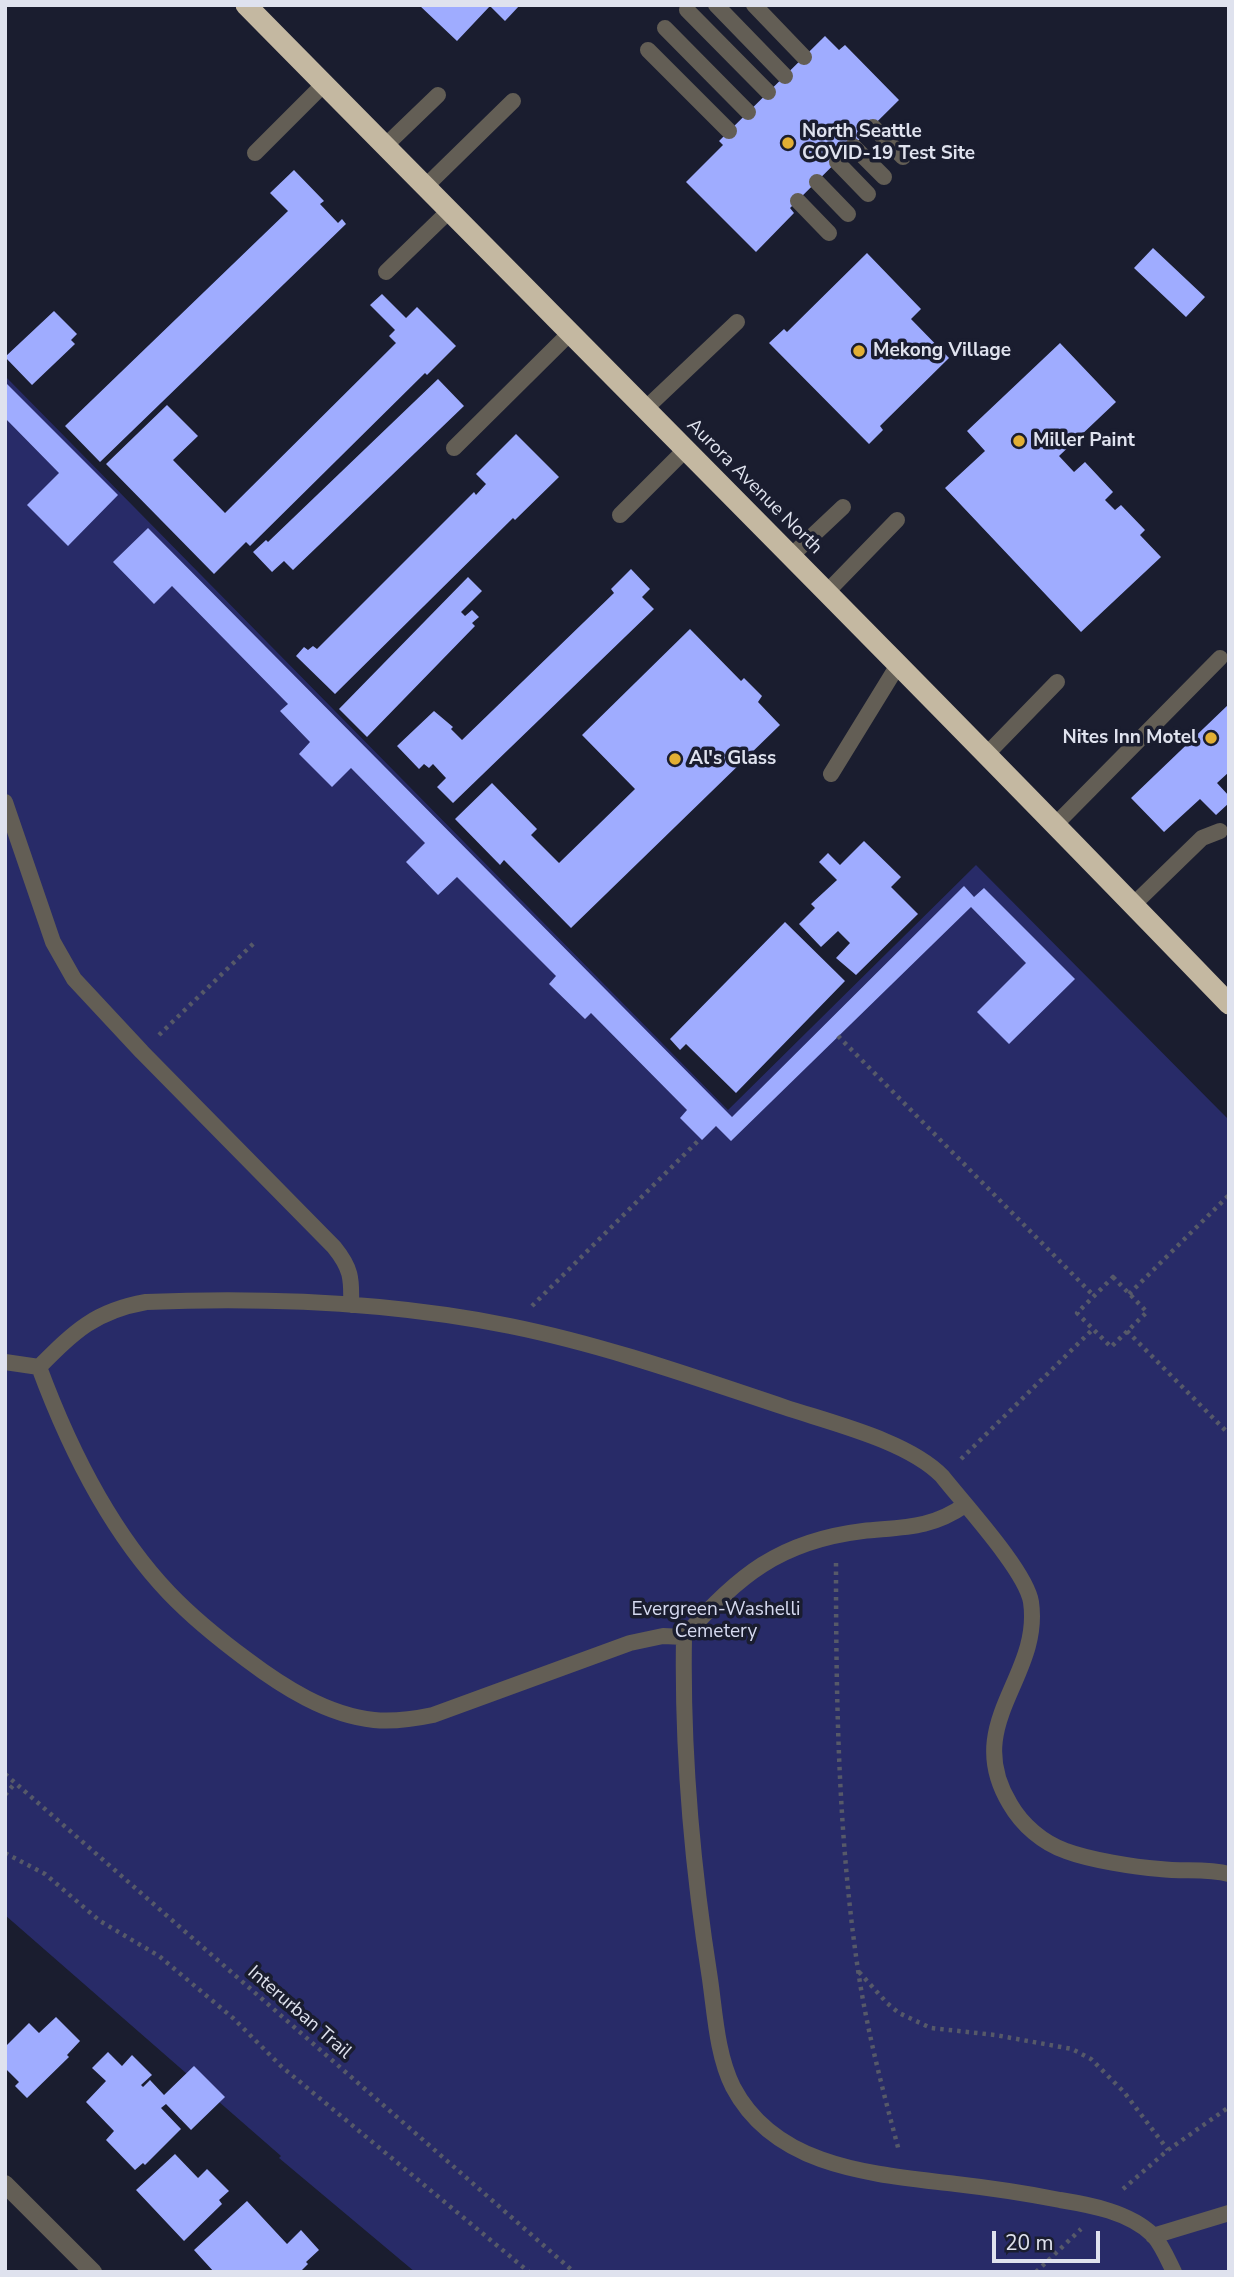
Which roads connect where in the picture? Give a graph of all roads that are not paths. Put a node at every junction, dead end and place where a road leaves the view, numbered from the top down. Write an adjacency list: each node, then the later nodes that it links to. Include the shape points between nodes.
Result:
1 (246, 5): 9 (highway, Aurora Avenue North)
2 (716, 5): 8 (lane)
3 (754, 5): 7 (lane)
4 (687, 10): 10 (lane)
5 (664, 28): 13 (lane)
6 (648, 50): 15 (lane)
7 (804, 57)
8 (785, 76)
9 (324, 84): 16 (highway, Aurora Avenue North); 18 (lane)
10 (768, 92)
11 (438, 95): 16 (lane)
12 (513, 101): 23 (lane)
13 (748, 112)
14 (873, 127): 19 (lane)
15 (729, 131)
16 (385, 146): 23 (highway, Aurora Avenue North)
17 (853, 146): 21 (lane)
18 (255, 153)
19 (903, 157)
20 (837, 162): 24 (lane)
21 (884, 177)
22 (817, 182): 27 (lane)
23 (425, 187): 26 (highway, Aurora Avenue North)
24 (868, 194)
25 (798, 201): 28 (lane)
26 (449, 211): 29 (lane); 31 (highway, Aurora Avenue North)
27 (848, 214)
28 (829, 233)
29 (386, 272)
30 (737, 322): 32 (lane)
31 (570, 333): 32 (highway, Aurora Avenue North); 33 (lane)
32 (644, 410): 34 (highway, Aurora Avenue North)
33 (454, 448)
34 (685, 450): 36 (lane); 38 (highway, Aurora Avenue North)
35 (843, 506): 38 (lane)
36 (620, 515)
37 (897, 520): 39 (lane)
38 (791, 556): 39 (highway, Aurora Avenue North)
39 (827, 592): 41 (highway, Aurora Avenue North)
40 (1220, 658): 46 (lane)
41 (898, 665): 43 (highway, Aurora Avenue North); 44 (lane)
42 (1057, 682): 43 (lane)
43 (986, 755): 46 (highway, Aurora Avenue North)
44 (831, 774)
45 (5, 802): 50 (lane, via 62,960 89,997 334,1247 352,1279)
46 (1055, 825): 48 (highway, Aurora Avenue North)
47 (1220, 831): 48 (lane, via 1202,838)
48 (1133, 905): 49 (highway, Aurora Avenue North)
49 (1229, 1004)
50 (351, 1305): 52 (lane, via 232,1300 123,1306 81,1328); 53 (lane, via 511,1326 629,1356 909,1451 943,1476)
51 (5, 1362): 52 (lane)
52 (39, 1367): 54 (lane, via 88,1477 144,1564 229,1647 321,1705 374,1720 433,1715 630,1643)
53 (965, 1504): 54 (lane, via 930,1523 836,1535 781,1553 727,1591); 55 (lane, via 1023,1578 1030,1598 1030,1637 994,1735 993,1763 1002,1792 1015,1812 1033,1833 1065,1851 1161,1870)
54 (684, 1637): 58 (lane, via 684,1732 692,1840 716,2019 739,2097 773,2134 797,2149 849,2169 1102,2208)
55 (1229, 1874)
56 (5, 2184): 59 (street)
57 (1229, 2213): 58 (lane)
58 (1153, 2236): 60 (lane)
59 (93, 2272)
60 (1174, 2272)

